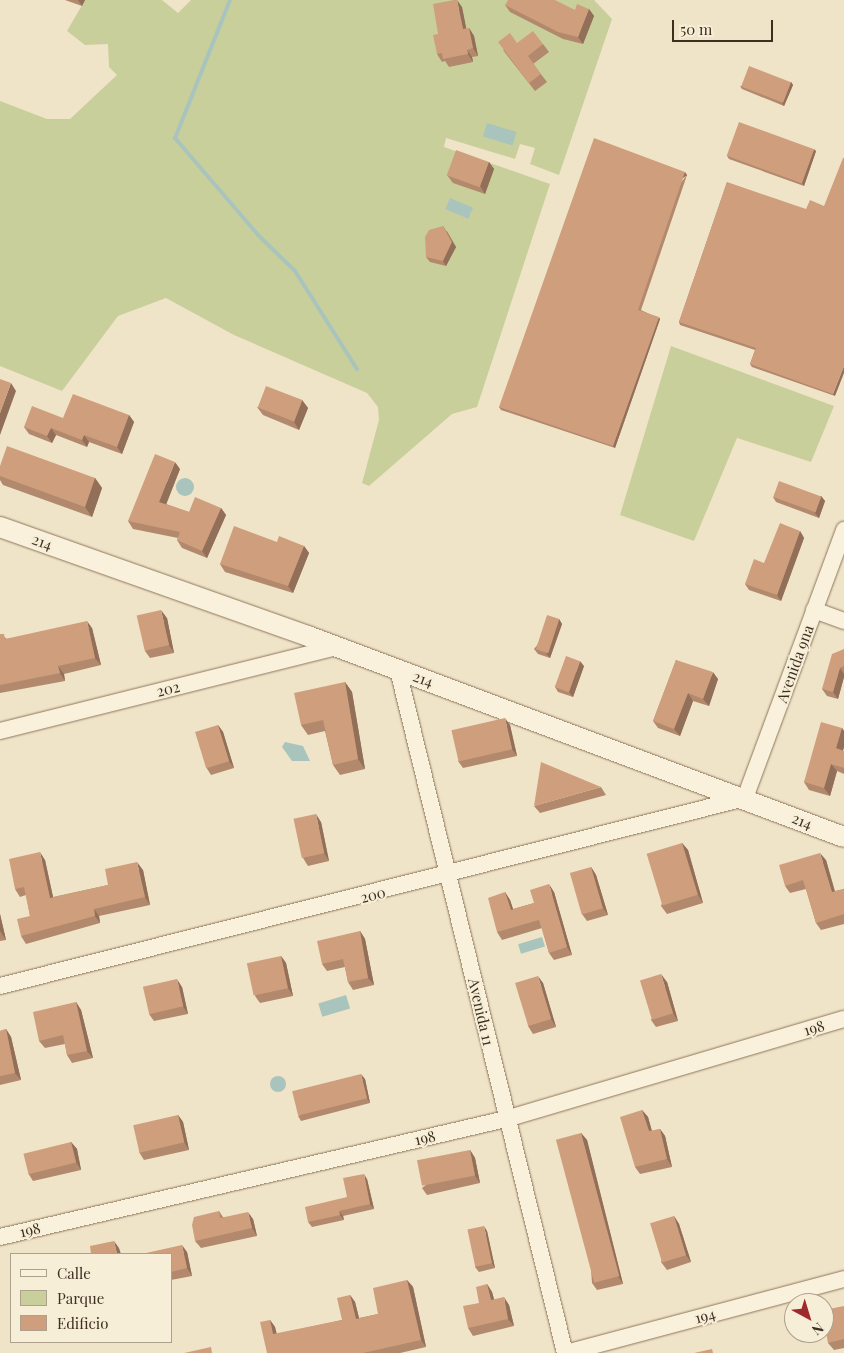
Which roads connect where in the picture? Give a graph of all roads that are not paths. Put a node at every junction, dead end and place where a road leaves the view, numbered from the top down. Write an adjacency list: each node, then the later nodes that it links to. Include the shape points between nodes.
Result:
1 (0, 527): 5 (street, 214)
2 (844, 530): 3 (street, Avenida 9na)
3 (814, 610): 4 (street); 8 (street, Avenida 9na)
4 (844, 621)
5 (337, 647): 6 (street, 214); 7 (street, 202)
6 (398, 670): 8 (street, 214); 10 (street, Avenida 11)
7 (0, 731)
8 (745, 798): 9 (street, 214); 10 (street, 200)
9 (844, 838)
10 (449, 876): 11 (street, 200); 13 (street, Avenida 11)
11 (0, 986)
12 (844, 1020): 13 (street, 198)
13 (506, 1119): 14 (street, 198); 16 (street, Avenida 11)
14 (0, 1237)
15 (844, 1279): 16 (street, 194)
16 (566, 1353)

